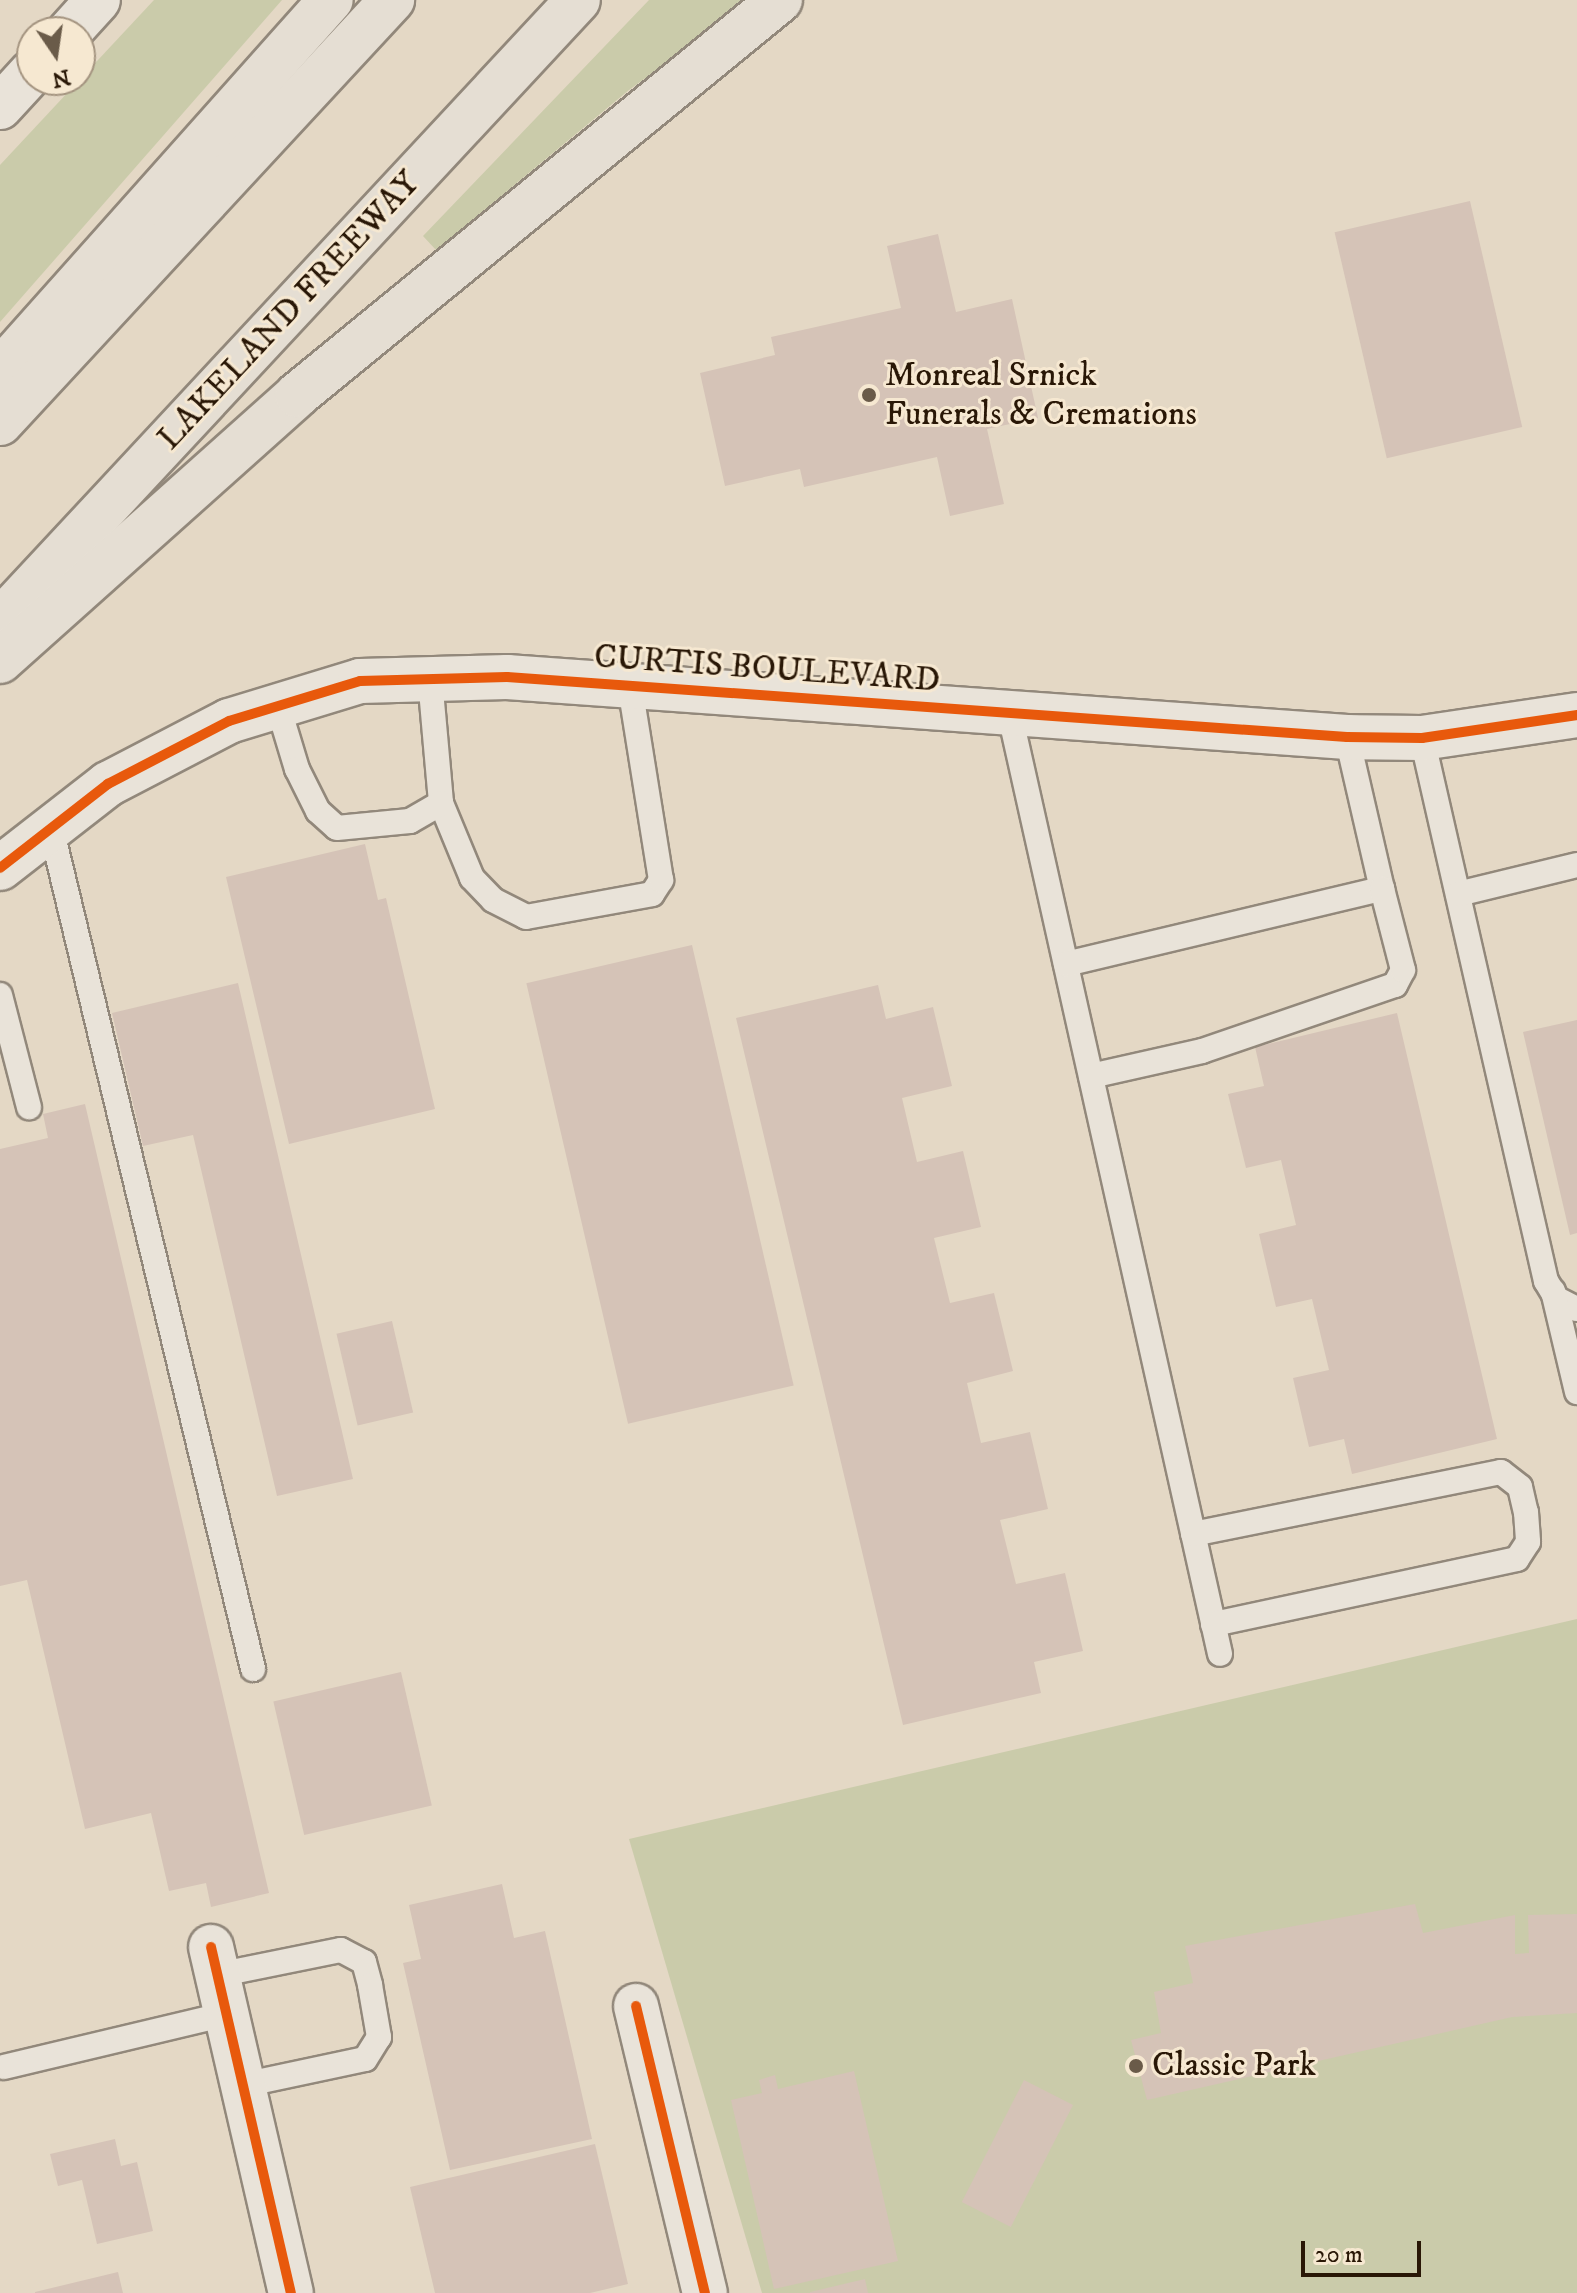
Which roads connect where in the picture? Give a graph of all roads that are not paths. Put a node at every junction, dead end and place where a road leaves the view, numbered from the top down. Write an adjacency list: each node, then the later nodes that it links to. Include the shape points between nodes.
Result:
1 (98, 0): 6 (street)
2 (331, 0): 9 (highway)
3 (392, 0): 10 (highway)
4 (578, 0): 11 (highway, LAKELAND FREEWAY)
5 (780, 0): 12 (highway, via 297,395)
6 (84, 16)
7 (16, 90): 8 (street)
8 (0, 107)
9 (0, 371)
10 (0, 423)
11 (0, 621)
12 (0, 661)
13 (430, 679): 14 (street, CURTIS BOULEVARD); 15 (street, CURTIS BOULEVARD, via 360,681); 20 (lane)
14 (630, 687): 16 (street, CURTIS BOULEVARD); 20 (lane, via 662,858 652,894 526,917 493,900 472,878)
15 (278, 706): 20 (lane, via 297,769 318,811 337,828 410,821); 21 (street, CURTIS BOULEVARD, via 229,721 108,784)
16 (1010, 715): 18 (street, CURTIS BOULEVARD); 26 (lane)
17 (1577, 715): 19 (street, CURTIS BOULEVARD)
18 (1347, 737): 19 (street, CURTIS BOULEVARD); 24 (lane)
19 (1422, 738): 25 (lane)
20 (441, 803)
21 (51, 828): 23 (street, CURTIS BOULEVARD); 36 (lane)
22 (1577, 865): 25 (lane)
23 (0, 868)
24 (1382, 889): 26 (lane); 28 (lane, via 1403,970 1395,985 1202,1051)
25 (1458, 894): 30 (lane)
26 (1066, 964): 28 (lane)
27 (0, 995): 29 (lane)
28 (1091, 1076): 33 (lane)
29 (29, 1107)
30 (1553, 1291): 31 (lane); 32 (lane)
31 (1577, 1309)
32 (1577, 1392)
33 (1193, 1534): 34 (lane); 34 (lane, via 1501,1472 1520,1487 1526,1512 1528,1542 1517,1559)
34 (1213, 1624): 35 (lane)
35 (1220, 1654)
36 (253, 1669)
37 (218, 1979): 39 (lane); 40 (street); 40 (lane, via 341,1950 364,1962 370,1985 379,2037 365,2059)
38 (636, 2006): 42 (street)
39 (4, 2067)
40 (243, 2085): 41 (street)
41 (291, 2293)
42 (705, 2293)

